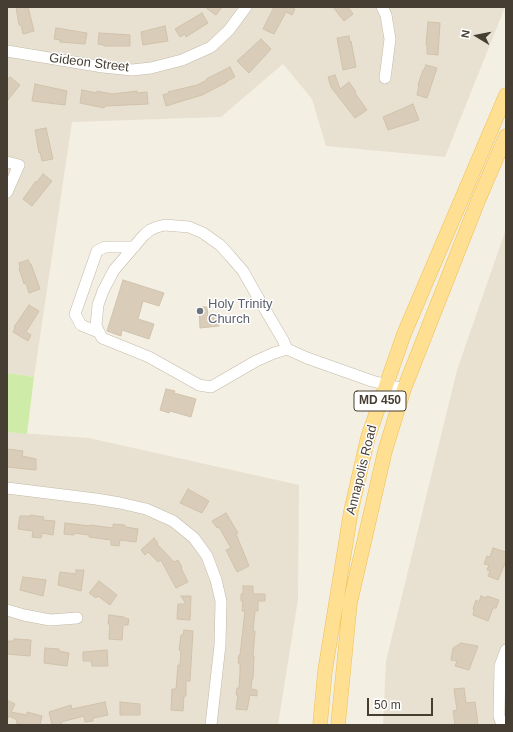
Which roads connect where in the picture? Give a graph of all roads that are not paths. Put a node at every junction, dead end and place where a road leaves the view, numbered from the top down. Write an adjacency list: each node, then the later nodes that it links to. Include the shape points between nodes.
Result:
1 (246, 7): 3 (street, Gideon Street, via 229,30 210,47 182,60 151,68 132,70 104,67)
2 (382, 7): 4 (street, via 390,39)
3 (7, 51)
4 (386, 78)
5 (506, 95): 12 (main road, Annapolis Road / MD 450, via 404,334)
6 (506, 136): 13 (main road, Annapolis Road / MD 450)
7 (7, 162): 8 (street, via 19,165)
8 (7, 192)
9 (134, 247): 10 (street, via 114,270 103,291 96,318); 10 (street, via 105,247 97,250 75,314 81,325); 11 (street, via 144,234 165,225 189,227 207,235 225,250 243,272)
10 (98, 332): 11 (street, via 102,338 149,357 186,379 212,387 256,361)
11 (287, 349): 12 (street)
12 (386, 384): 13 (street); 19 (main road, Annapolis Road / MD 450, via 368,437 350,510 325,671)
13 (404, 390): 20 (main road, Annapolis Road / MD 450, via 385,451 350,603)
14 (7, 488): 18 (street, via 120,502 146,509 173,521 194,538 207,556 221,602 220,645)
15 (7, 610): 16 (street, via 50,620)
16 (77, 618)
17 (506, 650): 21 (street, via 500,666 499,716)
18 (211, 725)
19 (320, 725)
20 (338, 725)
21 (502, 725)

